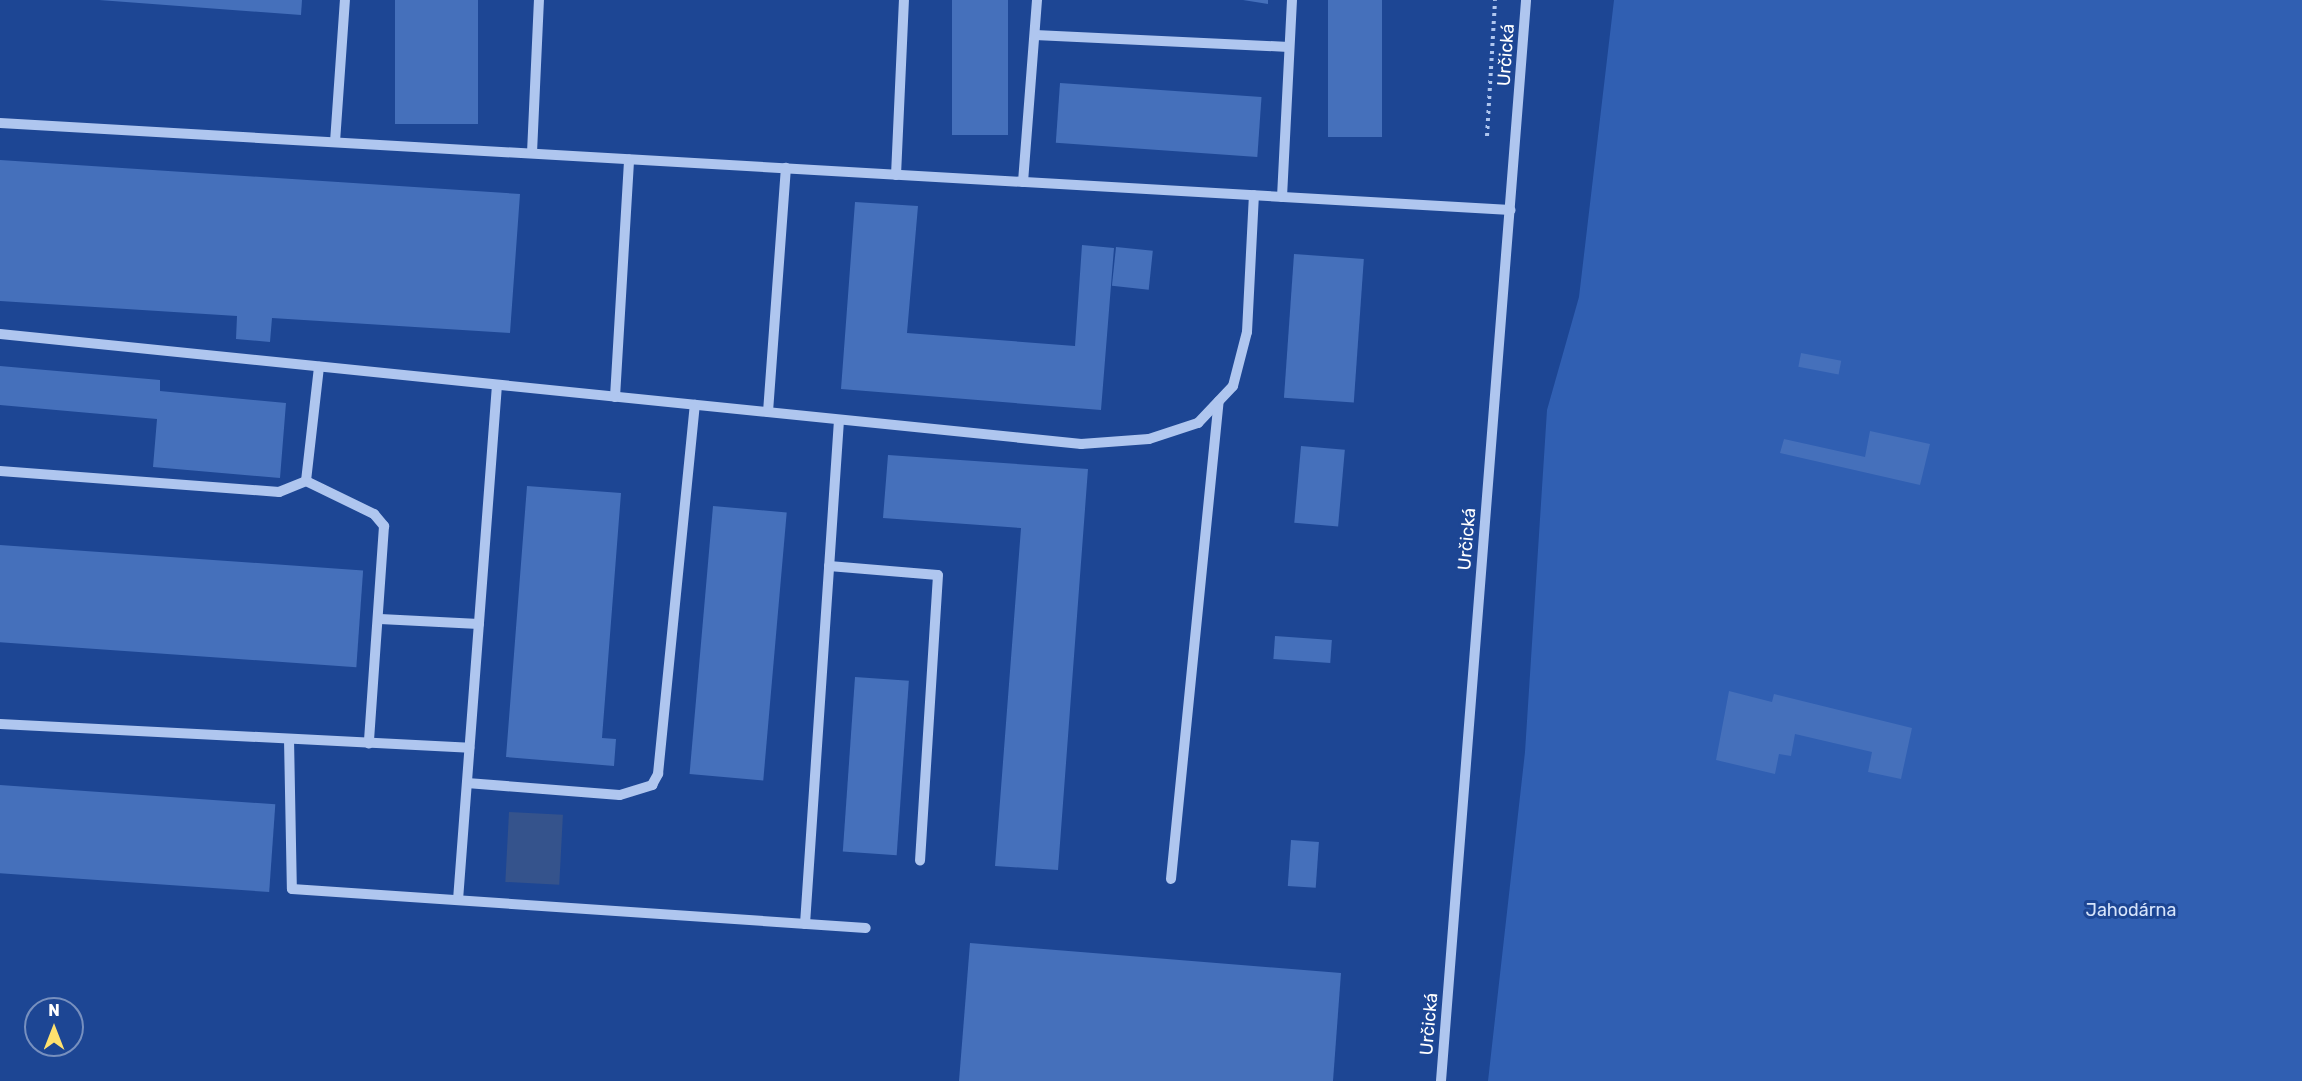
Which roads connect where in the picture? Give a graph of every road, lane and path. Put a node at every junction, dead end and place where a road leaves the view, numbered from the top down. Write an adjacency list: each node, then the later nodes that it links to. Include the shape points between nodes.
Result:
1 (345, 0): 12 (street)
2 (540, 0): 13 (street)
3 (904, 0): 16 (street)
4 (1037, 0): 8 (street)
5 (1292, 0): 9 (street)
6 (1495, 0): 11 (path)
7 (1526, 0): 20 (street, Určická)
8 (1035, 35): 9 (street); 17 (street)
9 (1289, 47): 19 (street)
10 (0, 123): 12 (street)
11 (1486, 139)
12 (335, 142): 13 (street)
13 (532, 153): 14 (street)
14 (629, 159): 15 (street); 24 (street)
15 (786, 168): 16 (street); 27 (street)
16 (896, 175): 17 (street)
17 (1023, 182): 18 (street)
18 (1254, 195): 19 (street); 25 (street, via 1247,332 1233,386)
19 (1282, 197): 20 (street)
20 (1510, 210): 44 (street, Určická)
21 (0, 334): 22 (street)
22 (319, 367): 23 (street); 30 (street)
23 (497, 385): 24 (street); 33 (street)
24 (615, 397): 26 (street)
25 (1219, 401): 28 (street, via 1198,423 1149,439 1081,444); 40 (street)
26 (694, 405): 27 (street); 38 (street, via 658,774 652,784 621,795)
27 (768, 412): 28 (street)
28 (839, 420): 31 (street)
29 (0, 471): 30 (street, via 279,492)
30 (306, 481): 32 (street, via 374,514 384,526)
31 (829, 566): 39 (street, via 938,575); 42 (street)
32 (380, 619): 33 (street); 36 (street)
33 (479, 624): 37 (street)
34 (0, 724): 35 (street)
35 (289, 739): 36 (street); 41 (street, via 292,889)
36 (369, 743): 37 (street)
37 (469, 748): 38 (street)
38 (467, 783): 41 (street)
39 (920, 860)
40 (1171, 879)
41 (458, 900): 42 (street)
42 (805, 924): 43 (street)
43 (866, 928)
44 (1441, 1081)

